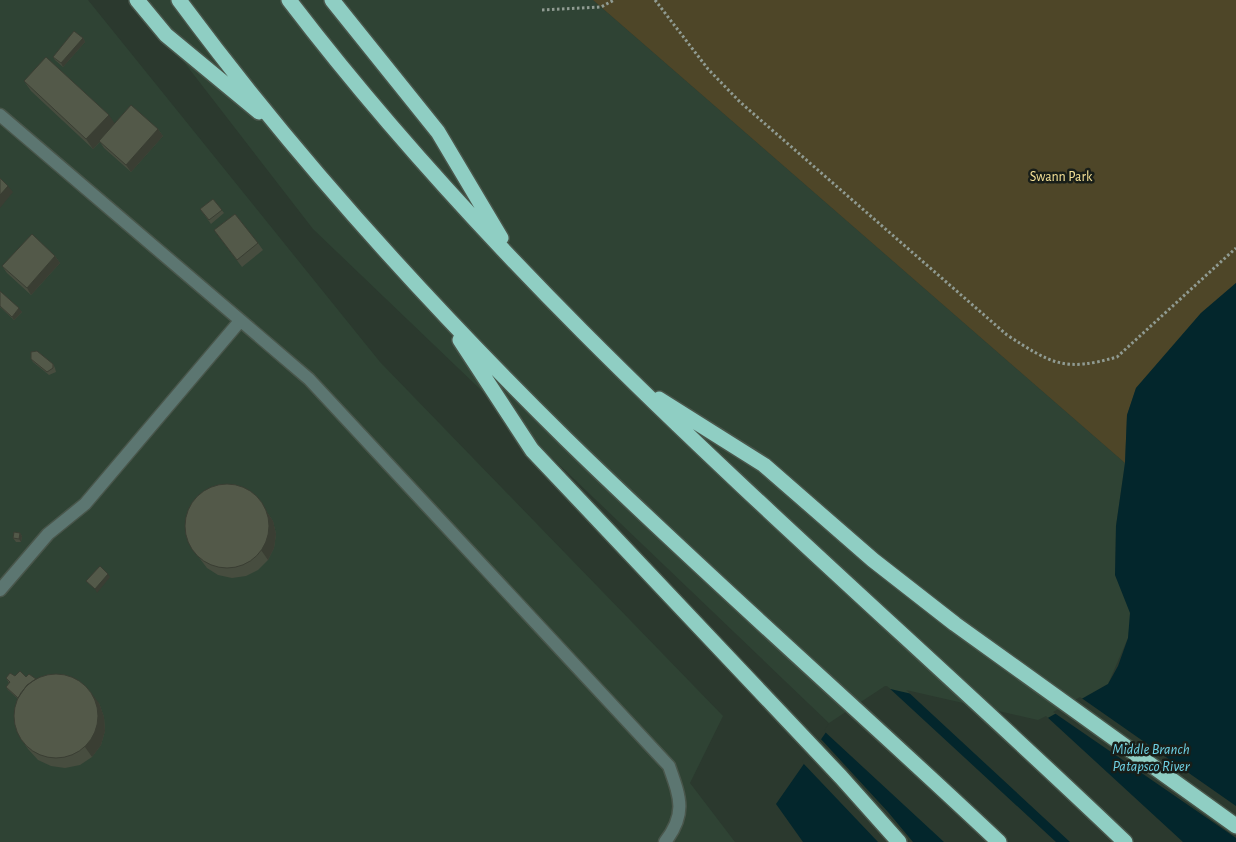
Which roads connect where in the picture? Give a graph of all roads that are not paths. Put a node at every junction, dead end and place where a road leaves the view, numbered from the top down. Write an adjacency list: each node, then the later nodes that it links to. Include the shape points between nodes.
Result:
1 (137, 0): 6 (highway, via 166,35)
2 (179, 0): 6 (highway)
3 (289, 0): 7 (highway, via 407,144)
4 (332, 0): 7 (highway, via 438,132)
5 (0, 115): 9 (lane)
6 (287, 136): 8 (highway)
7 (517, 265): 10 (highway)
8 (438, 308): 14 (highway, via 532,450); 15 (highway, via 626,497)
9 (240, 321): 11 (lane, via 85,504 48,534); 13 (lane, via 339,410 669,766 679,792 680,812 676,828)
10 (632, 382): 12 (highway, via 764,465 859,548 955,624); 16 (highway)
11 (0, 590)
12 (1236, 826)
13 (665, 842)
14 (899, 842)
15 (1000, 842)
16 (1125, 842)

